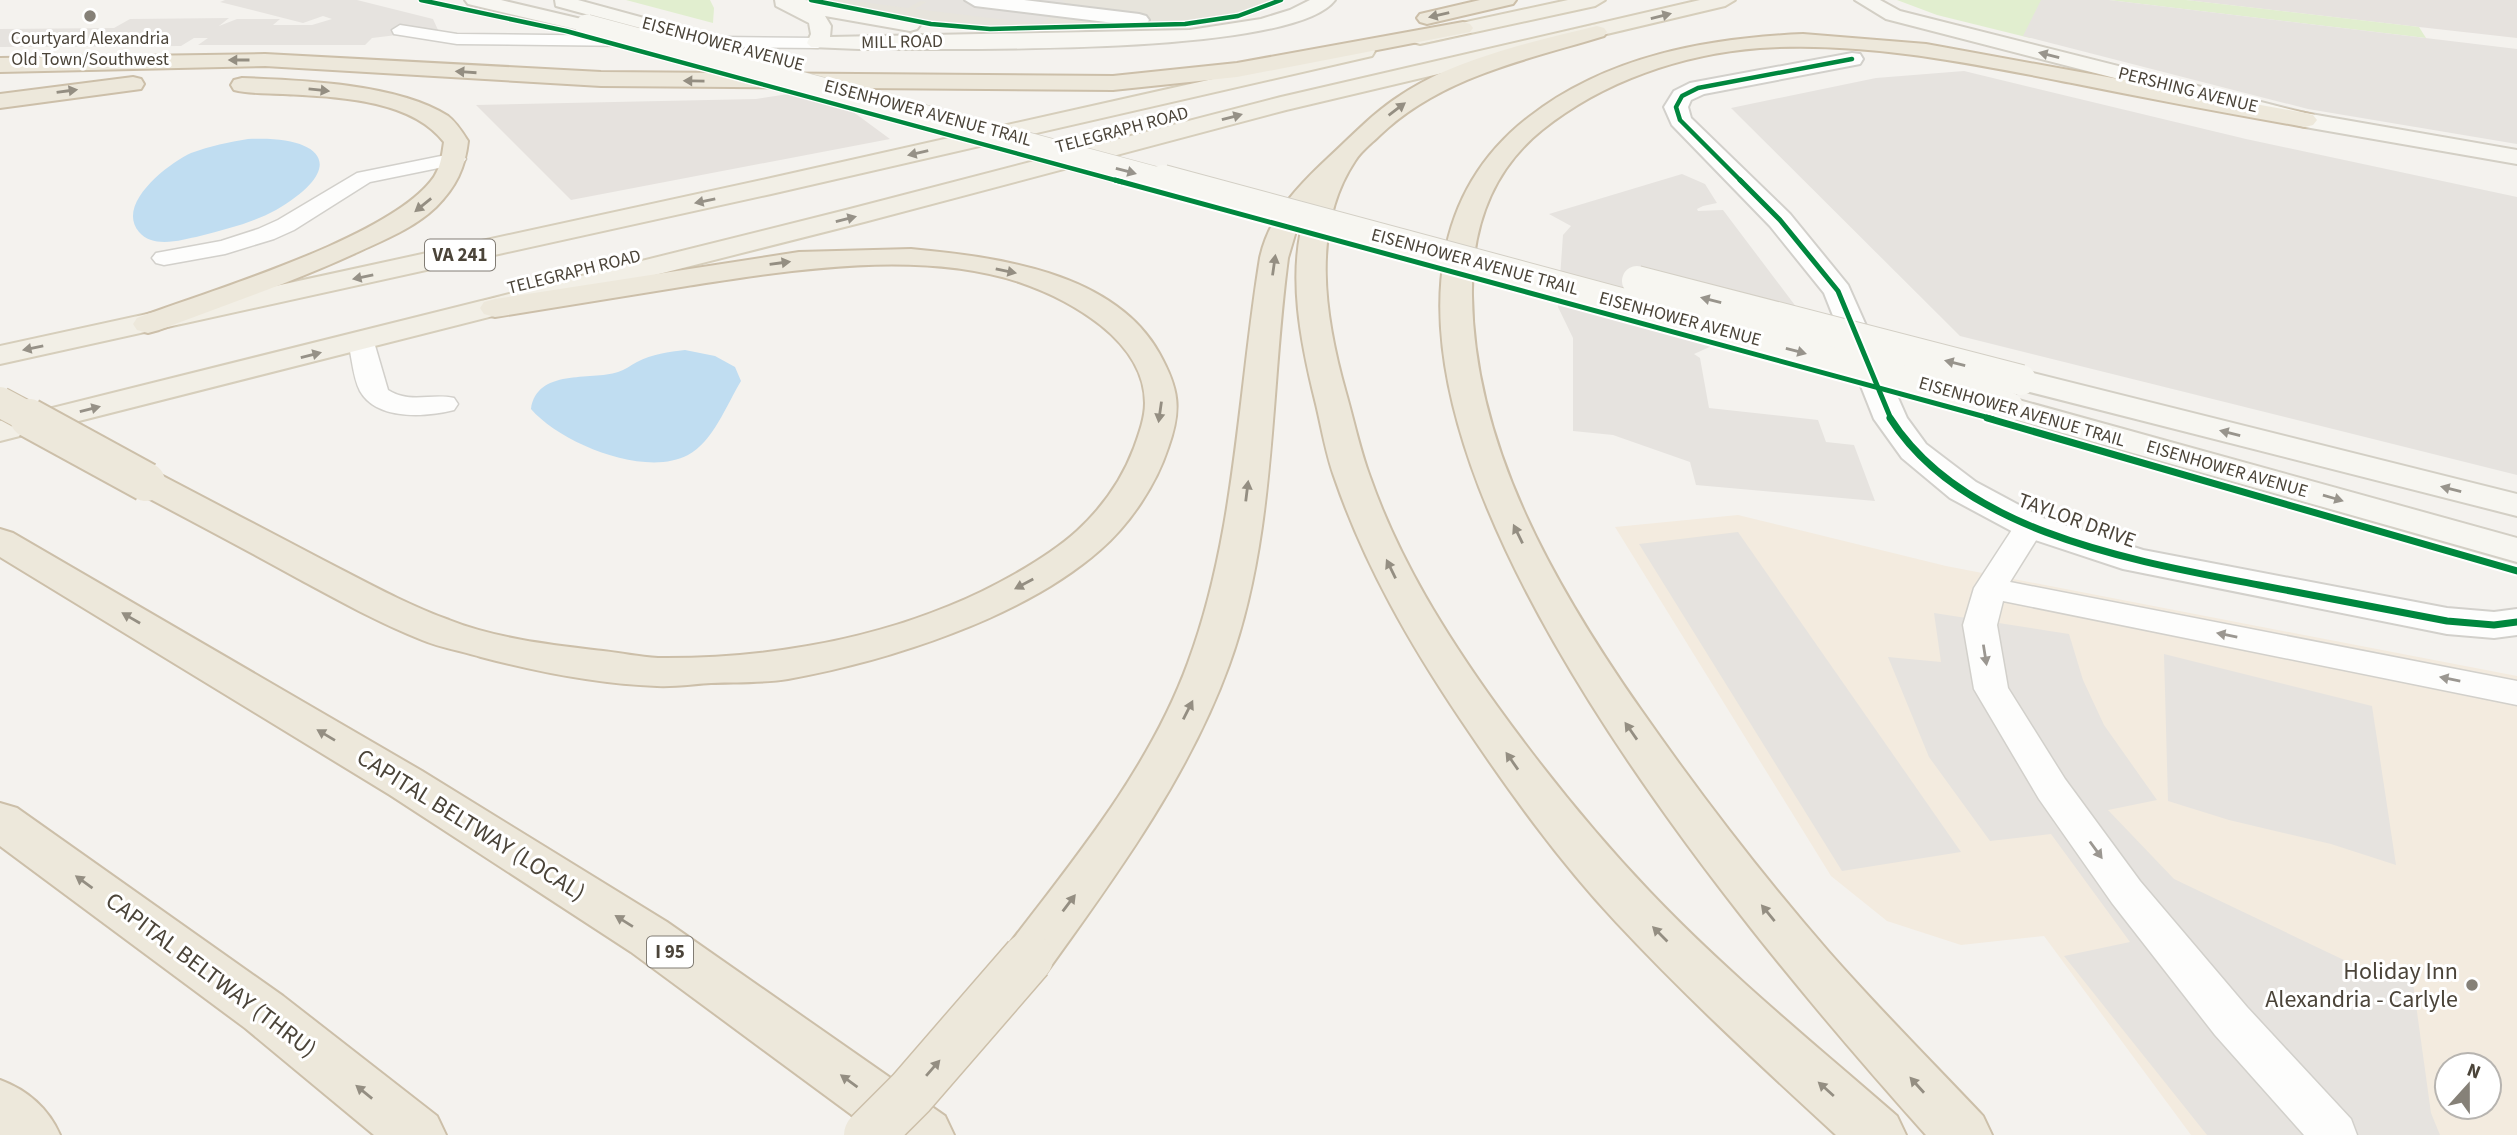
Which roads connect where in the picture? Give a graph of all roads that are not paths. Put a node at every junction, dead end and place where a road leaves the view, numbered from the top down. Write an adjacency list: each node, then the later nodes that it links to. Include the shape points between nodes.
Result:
1 (475, 0): 32 (main road, EISENHOWER AVENUE, one-way to 32, bridge)
2 (556, 0): 26 (main road, EISENHOWER AVENUE)
3 (975, 0): 10 (street)
4 (1325, 0): 15 (main road, MILL ROAD, via 1295,15 1213,32 1166,38)
5 (1506, 0): 19 (highway, one-way to 19, via 1313,44 1190,65 1062,76)
6 (1595, 0): 12 (main road, TELEGRAPH ROAD / VA 241)
7 (1725, 0): 14 (main road, TELEGRAPH ROAD, one-way to 7)
8 (1865, 0): 21 (main road, PERSHING AVENUE, one-way to 8, via 1893,15)
9 (778, 1): 15 (main road, MILL ROAD, via 946,32); 16 (main road, MILL ROAD, via 816,16 822,34)
10 (1033, 3): 11 (street)
11 (1139, 20)
12 (1463, 28): 19 (highway, via 1173,78 1052,85); 29 (main road, TELEGRAPH ROAD / VA 241, one-way to 29)
13 (400, 30): 16 (lane, via 457,39)
14 (1597, 32): 22 (highway, one-way to 14, via 1400,105 1428,88 1465,72); 28 (main road, TELEGRAPH ROAD, one-way to 14, via 1282,104)
15 (1051, 40): 16 (main road, MILL ROAD)
16 (818, 43)
17 (1852, 59): 37 (street, TAYLOR DRIVE, via 1698,88 1682,96 1676,107 1680,120 1780,220 1838,291 1891,419 1914,451 1963,490)
18 (0, 65): 19 (highway, one-way to 18, via 601,79 265,60)
19 (909, 81)
20 (0, 101): 24 (highway, one-way to 24, via 124,84 220,83 326,91 421,110 450,131 456,142)
21 (2305, 120): 23 (main road, PERSHING AVENUE); 50 (highway, one-way to 21, via 1824,984 1701,831 1613,706 1550,599 1500,499 1472,418 1458,350 1458,254 1476,194 1514,141 1560,105 1662,61 1759,42 1835,41 1933,50)
22 (1346, 155): 47 (highway, one-way to 22, bridge, via 1028,958 1101,860 1158,768 1194,698 1222,620 1245,508 1259,362 1277,244 1313,184); 49 (highway, one-way to 22, via 1736,1010 1632,906 1531,788 1432,646 1389,566 1352,478 1320,358 1311,277 1314,229)
23 (2517, 157)
24 (456, 159): 25 (lane, via 364,177 267,234); 29 (highway, one-way to 29, via 443,186 400,222 328,256)
25 (164, 258)
26 (1549, 258)
27 (1617, 275): 32 (main road, EISENHOWER AVENUE, one-way to 27, bridge)
28 (495, 308): 30 (main road, TELEGRAPH ROAD); 33 (highway, one-way to 33, bridge, via 799,260 911,257 970,263 1023,274 1073,293 1107,315 1137,342 1154,373 1162,401 1145,465 1118,509 1087,542 1033,579 964,615 888,640 786,665 657,672 540,658 439,632 375,603)
29 (148, 324): 31 (main road, TELEGRAPH ROAD / VA 241, one-way to 31)
30 (361, 342): 34 (lane, via 375,394 403,405); 35 (main road, TELEGRAPH ROAD, one-way to 30)
31 (0, 355)
32 (2015, 394): 36 (main road, EISENHOWER AVENUE, one-way to 32); 39 (main road, EISENHOWER AVENUE, one-way to 39)
33 (0, 402)
34 (444, 404)
35 (0, 431)
36 (2517, 505)
37 (2030, 526): 40 (lane); 41 (street, TAYLOR DRIVE, via 2137,561 2215,578 2447,621)
38 (0, 541): 48 (highway, CAPITAL BELTWAY (LOCAL) / I 95, one-way to 38, via 649,937 406,783)
39 (2517, 550)
40 (1990, 588): 42 (lane, one-way to 40); 51 (lane, one-way to 51, via 1980,625 1991,689 2052,789 2126,892 2231,1021)
41 (2517, 622)
42 (2517, 692)
43 (0, 821): 46 (highway, CAPITAL BELTWAY (THRU), one-way to 43, via 264,1012)
44 (0, 1106): 45 (highway)
45 (32, 1135)
46 (417, 1135)
47 (869, 1135)
48 (925, 1135)
49 (1877, 1135)
50 (1963, 1135)
51 (2334, 1135)

